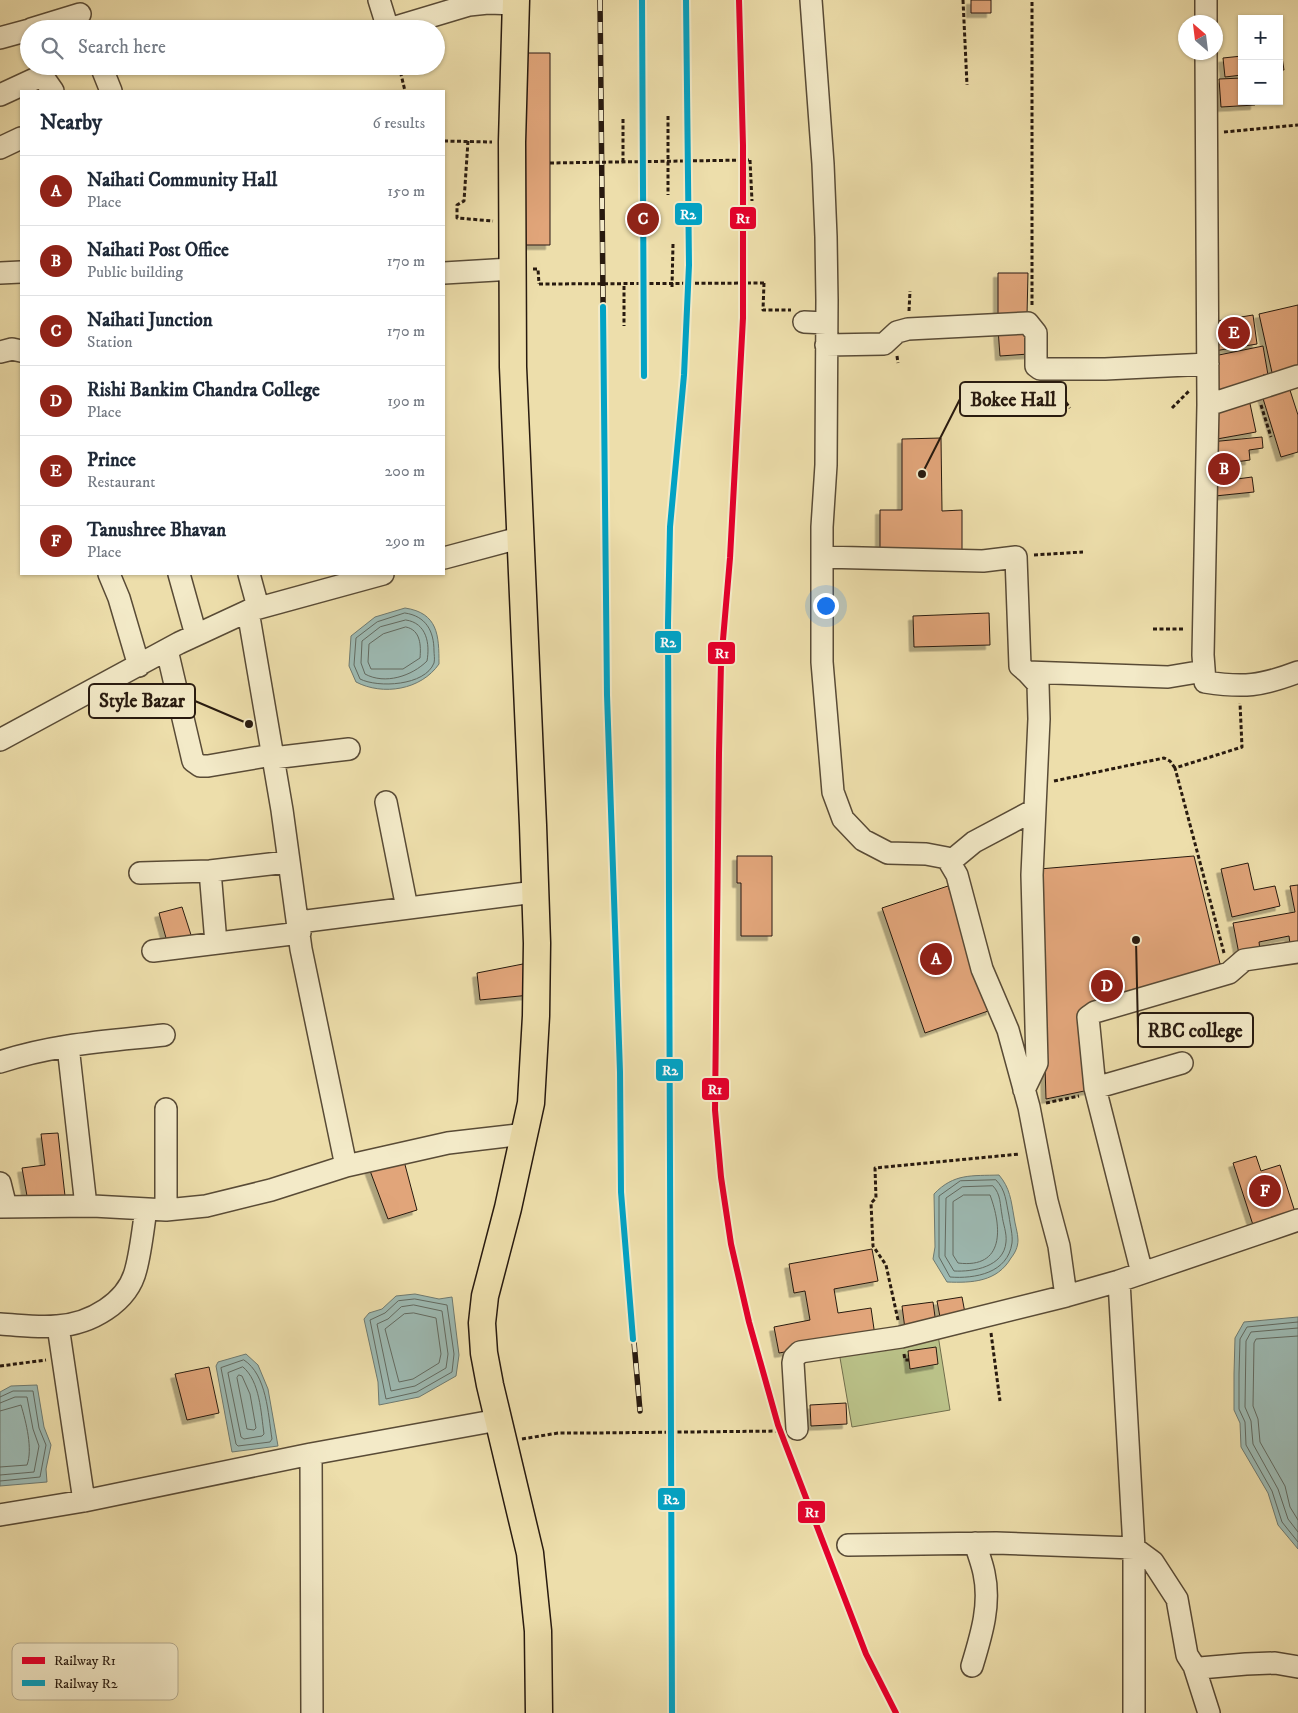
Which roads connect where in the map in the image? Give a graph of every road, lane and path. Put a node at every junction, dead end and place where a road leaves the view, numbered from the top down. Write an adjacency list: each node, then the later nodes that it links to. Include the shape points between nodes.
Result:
1 (379, 0): 10 (street)
2 (811, 0): 47 (street, via 823,164)
3 (963, 0): 17 (path)
4 (1032, 0): 49 (path)
5 (1206, 0): 8 (street)
6 (516, 2): 11 (street, via 469,5); 29 (main road)
7 (80, 14): 9 (street)
8 (1206, 15)
9 (60, 20)
10 (385, 20)
11 (418, 20)
12 (20, 32): 13 (street)
13 (0, 38)
14 (1206, 60): 25 (street)
15 (105, 75): 19 (street)
16 (401, 75): 20 (path)
17 (967, 85)
18 (51, 90): 21 (street, via 39,77)
19 (111, 90)
20 (405, 90)
21 (0, 94)
22 (668, 116): 32 (path)
23 (623, 118): 31 (path)
24 (1298, 125): 25 (path)
25 (1206, 132): 53 (street)
26 (20, 138): 30 (street)
27 (468, 141): 28 (path); 29 (path); 36 (path, via 464,200 457,205 457,218)
28 (445, 142)
29 (512, 142): 36 (main road)
30 (0, 148)
31 (622, 162): 32 (path, bridge); 33 (path, bridge)
32 (667, 162): 34 (path); 35 (path, bridge, via 750,160)
33 (550, 164)
34 (668, 195)
35 (752, 201)
36 (514, 222): 38 (main road)
37 (673, 244): 44 (path)
38 (512, 269): 42 (street); 58 (main road)
39 (538, 269): 45 (path, bridge, via 539,284 764,284)
40 (20, 272): 41 (street)
41 (0, 273)
42 (445, 273)
43 (624, 286): 48 (path)
44 (672, 287)
45 (763, 310)
46 (804, 322): 47 (street)
47 (826, 323): 50 (street)
48 (624, 326)
49 (1032, 328): 50 (street, via 1028,323 908,329 897,332 884,344); 53 (street, via 1036,333 1036,366 1040,369)
50 (826, 345): 61 (street)
51 (20, 351): 52 (street)
52 (0, 352)
53 (1208, 364): 56 (street)
54 (1298, 376): 55 (street)
55 (1256, 390): 56 (street); 57 (path)
56 (1208, 405): 69 (street)
57 (1271, 437)
58 (519, 538): 62 (street); 88 (main road)
59 (1083, 552): 60 (path)
60 (1022, 556): 61 (street, via 983,561); 74 (street, via 1020,666)
61 (822, 557): 85 (street, via 822,662 833,792 843,819 863,840 888,853 926,854 947,858)
62 (445, 558)
63 (109, 575): 72 (street)
64 (179, 575): 70 (street)
65 (250, 575): 67 (street)
66 (379, 575): 67 (street)
67 (253, 609): 70 (street); 79 (street)
68 (1153, 629): 69 (path)
69 (1203, 630): 73 (street)
70 (196, 635): 71 (street)
71 (167, 650): 72 (street); 79 (street, via 193,761 200,766 208,766)
72 (139, 666): 77 (street)
73 (1204, 671): 74 (street, via 1168,676); 76 (street, via 1205,682)
74 (1027, 672): 81 (street, via 1038,684)
75 (1298, 672): 76 (street)
76 (1239, 687): 80 (path, via 1242,747)
77 (0, 740)
78 (349, 749): 79 (street)
79 (273, 756): 84 (street)
80 (1175, 768): 81 (path, via 1164,758); 94 (path)
81 (1036, 784): 83 (street)
82 (386, 802): 89 (street)
83 (1034, 810): 85 (street, via 974,842); 100 (street, via 1032,875 1037,1063)
84 (288, 862): 86 (street); 90 (street)
85 (951, 862): 100 (street, via 982,969 1008,1030)
86 (210, 871): 87 (street); 91 (street)
87 (140, 873)
88 (535, 892): 89 (street); 102 (main road, via 536,1016 531,1103)
89 (407, 908): 90 (street)
90 (299, 928): 91 (street); 104 (street)
91 (216, 943): 92 (street)
92 (153, 951)
93 (1298, 952): 94 (street, via 1244,960)
94 (1229, 973): 99 (street, via 1095,1012 1088,1017)
95 (164, 1035): 96 (street)
96 (68, 1046): 97 (street, via 22,1054); 106 (street)
97 (0, 1062)
98 (1182, 1063): 99 (street)
99 (1096, 1090): 100 (path); 110 (street)
100 (1026, 1099): 103 (street)
101 (166, 1109): 108 (street)
102 (525, 1134): 104 (street, via 448,1143); 121 (main road, via 485,1296 482,1323 484,1353)
103 (1038, 1152): 112 (street); 116 (path, via 875,1168 876,1198 871,1203 873,1246 886,1265)
104 (346, 1166): 108 (street, via 238,1199 206,1206)
105 (0, 1183): 107 (street)
106 (86, 1206): 107 (street); 108 (street)
107 (3, 1207)
108 (156, 1209): 115 (street, via 127,1289 102,1312)
109 (1298, 1220): 110 (street)
110 (1142, 1273): 111 (street)
111 (1119, 1281): 112 (street); 127 (street)
112 (1066, 1296): 113 (street)
113 (989, 1315): 116 (street); 119 (path)
114 (0, 1324): 115 (street)
115 (58, 1326): 117 (street)
116 (901, 1336): 120 (street, via 800,1352 793,1363)
117 (62, 1358): 118 (path); 123 (street)
118 (0, 1366)
119 (1000, 1401)
120 (789, 1430): 121 (path, bridge)
121 (501, 1431): 122 (street); 132 (main road, via 530,1553 538,1631)
122 (311, 1454): 123 (street); 131 (street)
123 (84, 1501): 124 (street)
124 (0, 1515)
125 (974, 1543): 126 (street); 127 (street); 128 (street, via 985,1574 986,1596 985,1620)
126 (848, 1545)
127 (1134, 1548): 129 (street, via 1152,1562 1177,1599 1187,1655); 133 (street)
128 (972, 1666)
129 (1194, 1666): 130 (street, via 1275,1664); 134 (street)
130 (1298, 1671)
131 (312, 1713)
132 (539, 1713)
133 (1134, 1713)
134 (1209, 1713)

